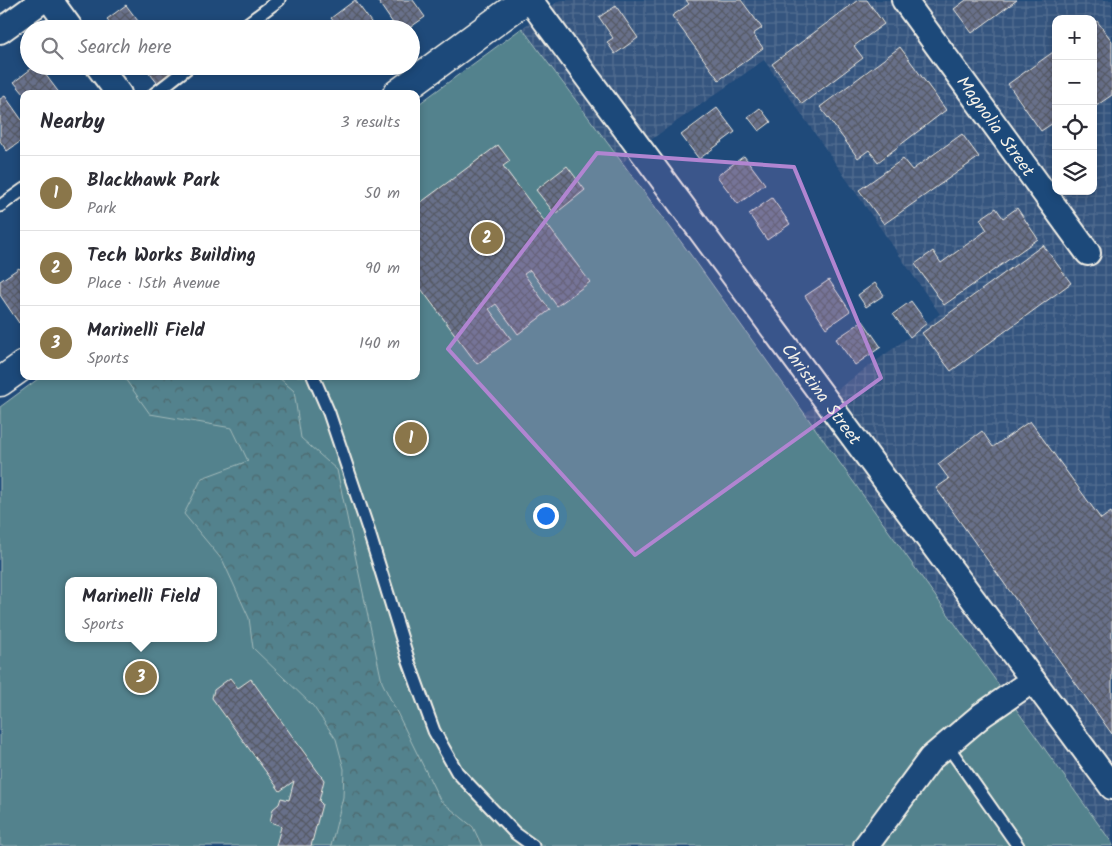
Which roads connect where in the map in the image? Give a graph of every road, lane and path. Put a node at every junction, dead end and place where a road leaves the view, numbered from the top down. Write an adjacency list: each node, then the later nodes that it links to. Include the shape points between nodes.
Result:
1 (43, 0): 9 (street)
2 (50, 0): 7 (street)
3 (278, 0): 8 (lane)
4 (525, 0): 14 (main road)
5 (530, 0): 21 (street, Christina Street)
6 (904, 0): 17 (street, Magnolia Street)
7 (64, 20)
8 (252, 20)
9 (0, 31)
10 (104, 75): 12 (street)
11 (178, 75): 13 (lane)
12 (115, 90)
13 (159, 90)
14 (402, 90)
15 (20, 191): 16 (lane)
16 (0, 206)
17 (1088, 253)
18 (20, 368): 20 (main road)
19 (315, 380): 24 (lane, via 329,413 434,731 457,772 515,833)
20 (0, 382)
21 (1033, 680): 22 (street); 23 (street, Christina Street)
22 (946, 745): 25 (street, via 931,758); 26 (lane)
23 (1112, 787)
24 (533, 846)
25 (866, 846)
26 (1018, 846)

